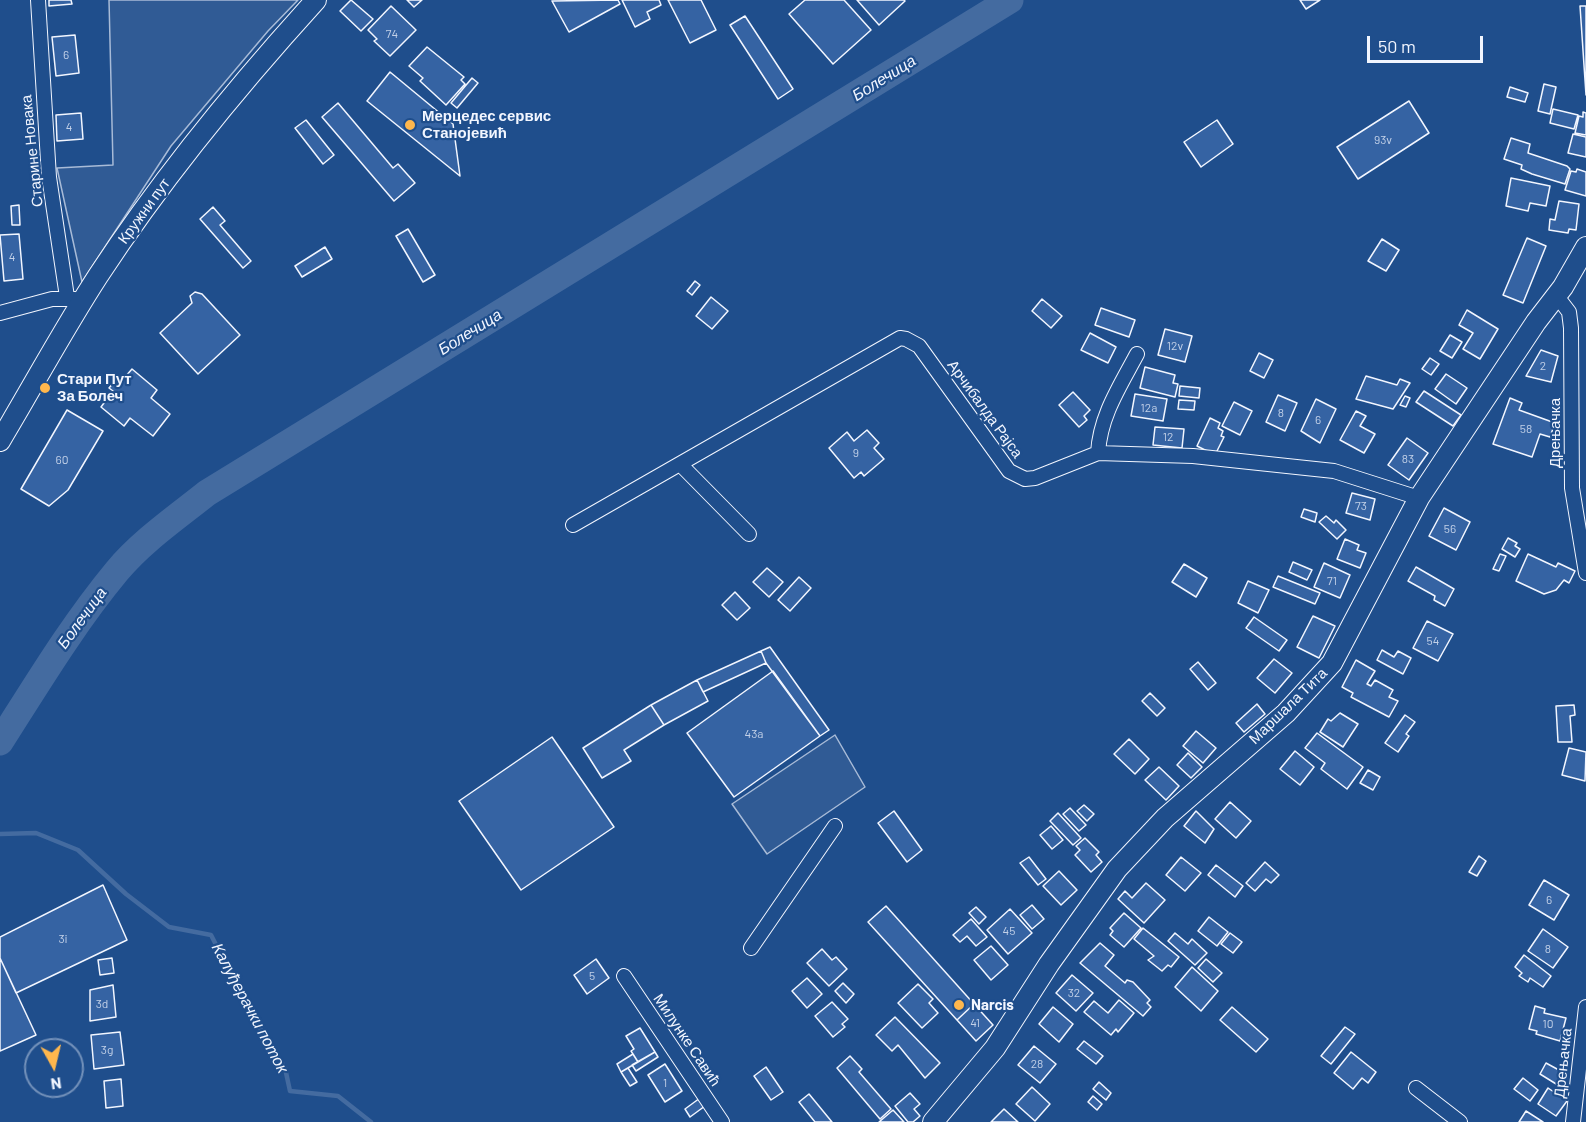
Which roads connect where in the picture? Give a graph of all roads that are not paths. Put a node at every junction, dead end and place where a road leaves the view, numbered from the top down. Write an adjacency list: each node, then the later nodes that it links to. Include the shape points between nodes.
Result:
1 (38, 0): 5 (street, Старине Новака, via 49,177)
2 (316, 0): 5 (street, Кружни пут, via 180,160)
3 (1586, 248): 4 (street, Маршала Тита)
4 (1556, 295): 11 (street, Маршала Тита); 14 (street, Дрењачка, via 1569,312 1571,328 1572,488)
5 (75, 299): 6 (street, via 52,298); 8 (street, Кружни пут)
6 (1, 307)
7 (1137, 354): 9 (street, via 1105,415)
8 (0, 441)
9 (1098, 453): 10 (street, Арчибалда Рајса, via 1046,475 1025,479 1015,475 919,346 900,338); 11 (street, Арчибалда Рајса, via 1301,466 1334,471)
10 (681, 465): 12 (street, Арчибалда Рајса); 13 (street)
11 (1419, 498): 21 (street, Маршала Тита, via 1332,663 1286,713 1165,818 1117,869 995,1048)
12 (573, 525)
13 (749, 534)
14 (1586, 573)
15 (835, 826): 16 (street)
16 (751, 948)
17 (624, 976): 20 (street, Милунке Савић)
18 (1586, 1007): 23 (street, Дрењачка)
19 (1416, 1088): 22 (street)
20 (722, 1122)
21 (933, 1122)
22 (1460, 1122)
23 (1573, 1122)

